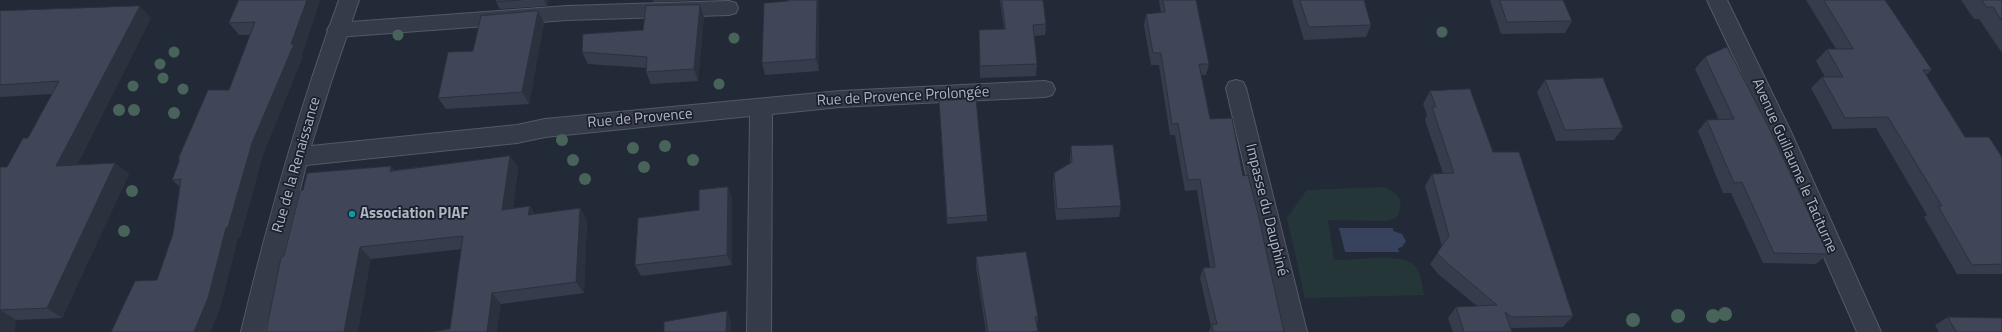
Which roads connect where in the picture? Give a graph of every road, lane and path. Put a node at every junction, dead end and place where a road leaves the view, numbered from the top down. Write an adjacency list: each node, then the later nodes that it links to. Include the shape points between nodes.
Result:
1 (349, 0): 5 (street, Rue de la Renaissance)
2 (1717, 0): 13 (street, Avenue Guillaume le Taciturne)
3 (563, 7): 4 (lane); 5 (lane)
4 (729, 8)
5 (337, 30): 9 (street, Rue de la Renaissance)
6 (1236, 88): 12 (street, Impasse du Dauphiné)
7 (1045, 89): 8 (street, Rue de Provence Prolongée, via 840,99)
8 (761, 108): 9 (street, Rue de Provence, via 546,128 517,134); 11 (street)
9 (297, 157): 10 (street, Rue de la Renaissance)
10 (253, 332)
11 (759, 332)
12 (1295, 332)
13 (1870, 332)

